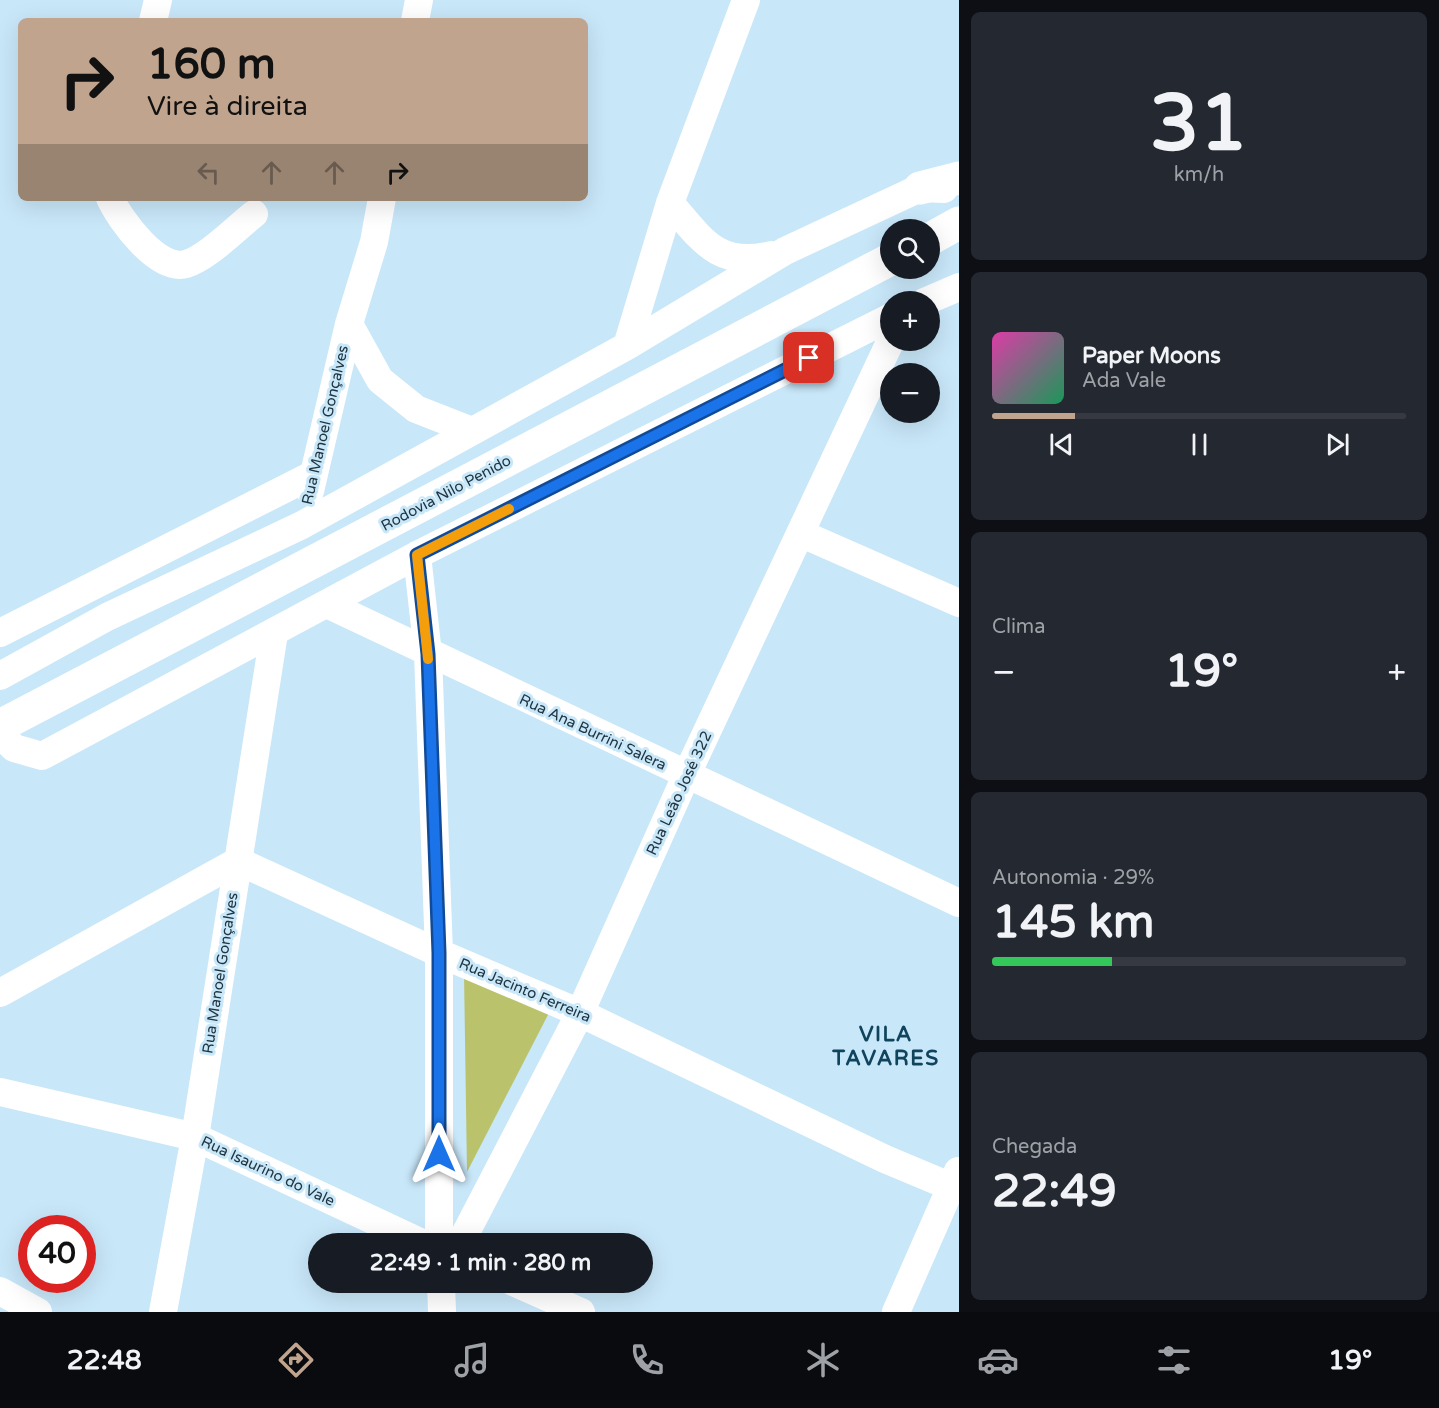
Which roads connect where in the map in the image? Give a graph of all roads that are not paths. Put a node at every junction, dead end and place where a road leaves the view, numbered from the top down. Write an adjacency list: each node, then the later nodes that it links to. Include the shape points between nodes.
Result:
1 (158, 0): 4 (street)
2 (418, 0): 5 (street)
3 (746, 0): 11 (street)
4 (154, 18)
5 (415, 18)
6 (959, 178): 7 (main road)
7 (920, 188): 8 (street); 15 (street)
8 (959, 189)
9 (112, 201): 12 (street, via 150,254 186,264)
10 (381, 201): 20 (street, Rua Manoel Gonçalves, via 374,242)
11 (670, 203): 15 (street, via 699,236 726,257 753,260); 21 (street)
12 (254, 214)
13 (959, 223): 14 (main road)
14 (940, 233)
15 (785, 251): 21 (street)
16 (880, 265): 34 (main road, Rodovia Nilo Penido)
17 (959, 287): 18 (street)
18 (940, 295)
19 (880, 323): 27 (street)
20 (349, 324): 23 (street, Rua Manoel Gonçalves, via 380,380 416,410); 24 (street, Rua Manoel Gonçalves)
21 (627, 346): 23 (street)
22 (886, 351): 26 (street, Rua Leão José 322)
23 (472, 431): 25 (street)
24 (314, 474): 25 (street, Rua Manoel Gonçalves); 30 (street)
25 (302, 525): 33 (street, via 107,617)
26 (802, 534): 28 (street); 36 (street, Rua Leão José 322)
27 (417, 555): 29 (street); 32 (street)
28 (959, 603)
29 (327, 604): 31 (street); 32 (street, Rua Ana Burrini Salera)
30 (0, 633)
31 (274, 633): 35 (street, via 42,756 14,748); 37 (street, Rua Manoel Gonçalves)
32 (428, 654): 36 (street, Rua Ana Burrini Salera); 39 (street)
33 (0, 676)
34 (0, 726)
35 (0, 734)
36 (686, 776): 38 (street, Rua Ana Burrini Salera); 41 (street, Rua Leão José 322)
37 (238, 861): 39 (street, Rua Jacinto Ferreira); 40 (street); 43 (street, Rua Manoel Gonçalves)
38 (959, 903)
39 (439, 953): 41 (street, Rua Jacinto Ferreira); 46 (street)
40 (0, 993)
41 (580, 1013): 44 (street, Rua Jacinto Ferreira, via 885,1159); 47 (street, Rua Leão José 322)
42 (0, 1092): 43 (street, Rua Isaurino do Vale)
43 (195, 1137): 45 (street, Rua Isaurino do Vale); 52 (street, Rua Manoel Gonçalves)
44 (956, 1182): 55 (street)
45 (400, 1233)
46 (439, 1233)
47 (466, 1233)
48 (0, 1291): 51 (street)
49 (441, 1293): 53 (street)
50 (538, 1293): 54 (street)
51 (38, 1312)
52 (163, 1312)
53 (442, 1312)
54 (581, 1312)
55 (896, 1312)

